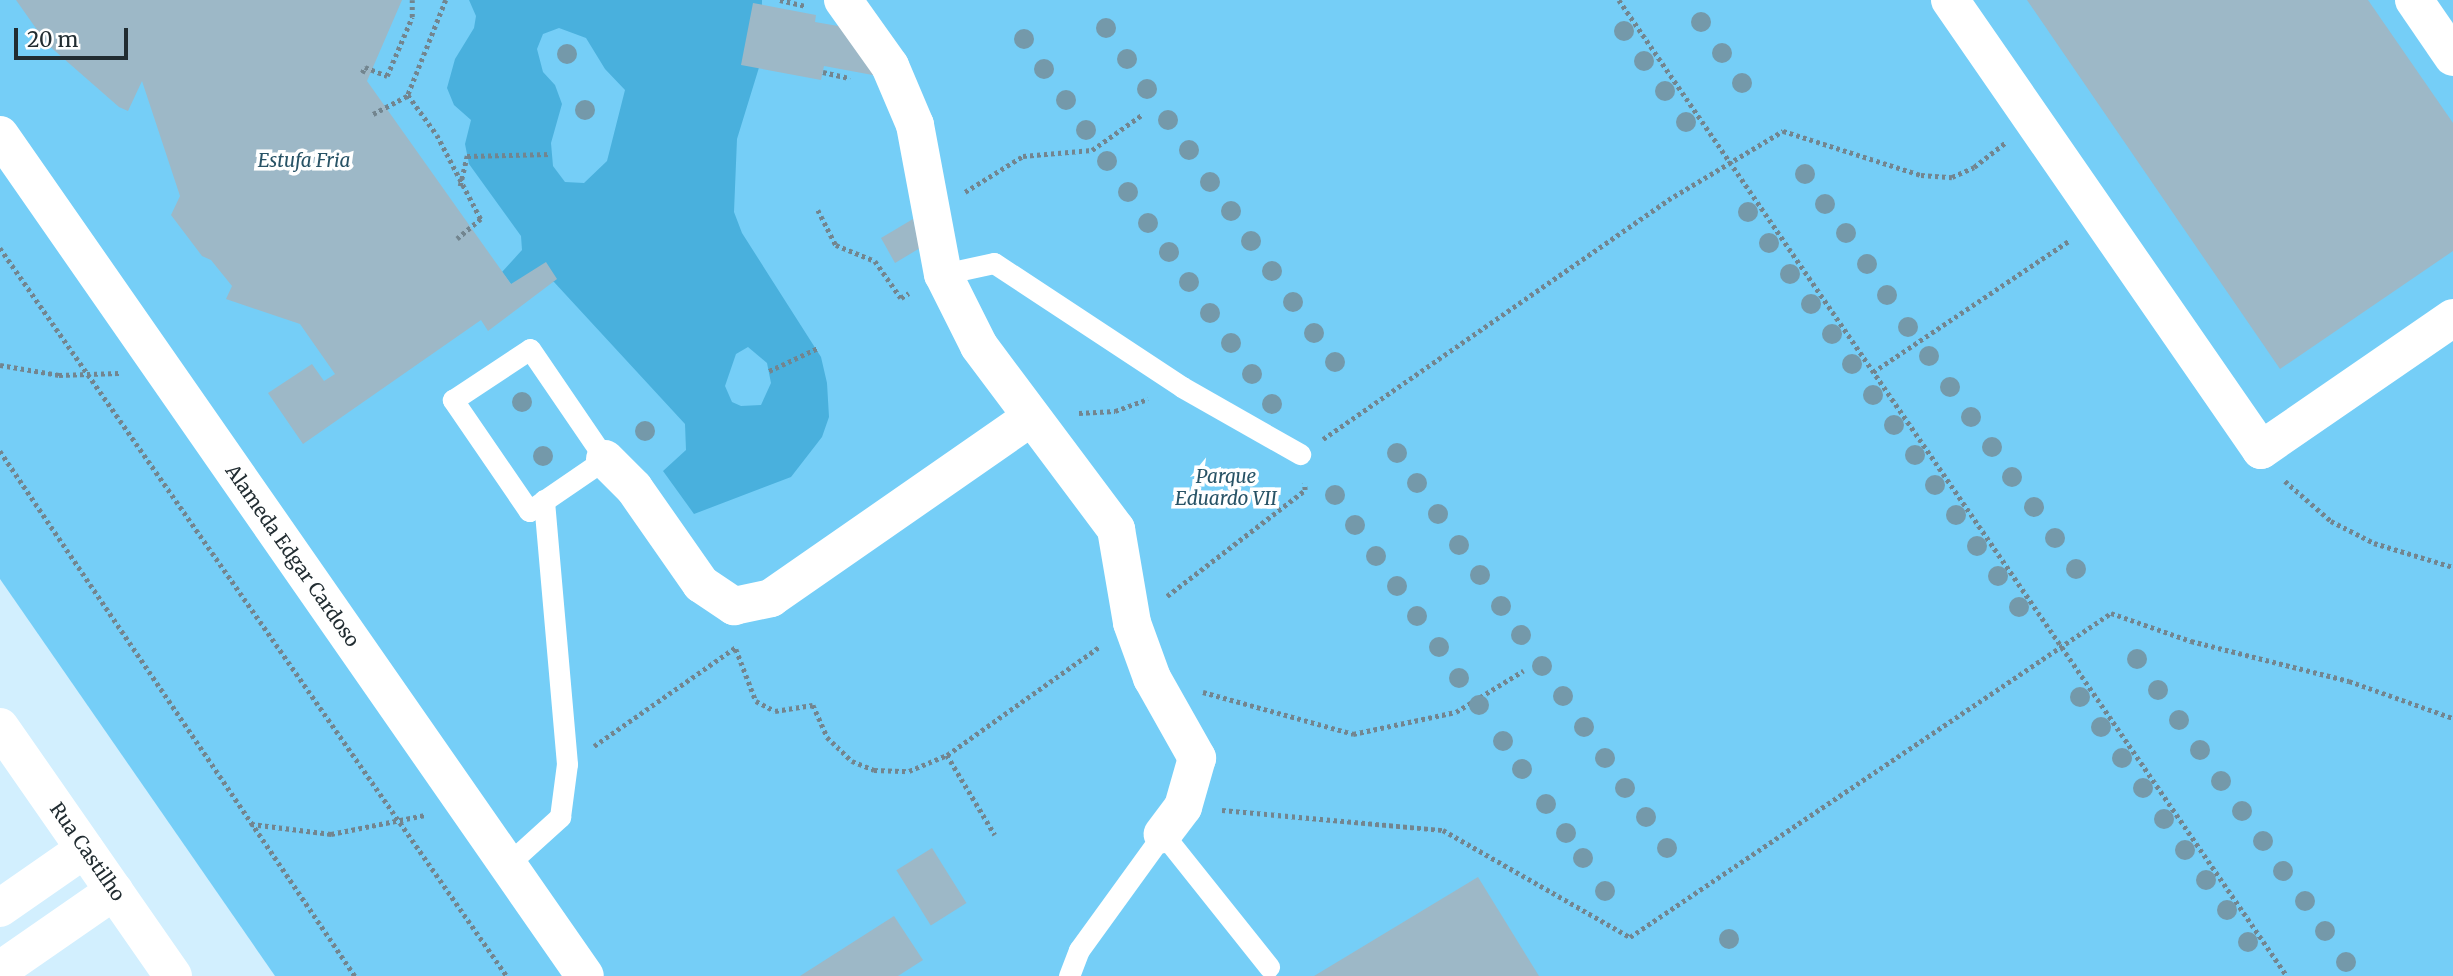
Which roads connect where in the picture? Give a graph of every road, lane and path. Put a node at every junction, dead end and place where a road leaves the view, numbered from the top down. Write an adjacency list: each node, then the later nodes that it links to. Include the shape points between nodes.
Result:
1 (412, 0): 9 (path, via 412,17 387,76 365,67)
2 (446, 0): 10 (path)
3 (780, 0): 7 (path)
4 (1619, 0): 16 (path)
5 (1950, 0): 13 (street)
6 (2414, 0): 8 (street)
7 (826, 7): 19 (street, via 890,66 915,125)
8 (2453, 57)
9 (362, 73)
10 (408, 95): 11 (path); 17 (path, via 437,135)
11 (373, 114)
12 (1143, 114): 19 (path, via 1092,150 1013,160)
13 (2034, 122): 16 (path, via 1974,167 1952,177 1921,175 1783,131); 20 (street)
14 (0, 135): 27 (street, Alameda Edgar Cardoso)
15 (551, 155): 17 (path, via 467,156)
16 (1730, 163): 29 (path); 35 (path)
17 (460, 186): 21 (path, via 481,219)
18 (818, 210): 23 (path, via 836,245 875,261 901,298)
19 (931, 218): 23 (street)
20 (2102, 220): 29 (path); 33 (street)
21 (457, 239)
22 (0, 248): 30 (path)
23 (943, 274): 31 (lane, via 995,264); 32 (street, via 979,346)
24 (2453, 318): 33 (street)
25 (818, 348): 28 (path)
26 (0, 365): 30 (path, via 58,375)
27 (162, 369): 30 (path); 49 (street, Alameda Edgar Cardoso)
28 (769, 371)
29 (1873, 372): 41 (path)
30 (92, 375): 51 (path)
31 (1182, 387): 32 (path, via 1115,411); 35 (lane)
32 (1031, 417): 39 (street, via 771,598); 40 (street, via 1116,529)
33 (2261, 450): 38 (path, via 2296,493 2331,521 2374,543)
34 (0, 451): 52 (path)
35 (1300, 454): 40 (path, via 1305,490)
36 (606, 459): 37 (lane); 37 (lane, via 530,349 453,400 529,510); 39 (street, via 634,488 701,584)
37 (544, 500): 48 (lane)
38 (2453, 567)
39 (734, 606): 42 (path)
40 (1132, 623): 44 (street); 47 (path)
41 (2060, 647): 45 (path, via 2111,613 2191,641 2349,681); 50 (path, via 1630,937 1443,830); 65 (path)
42 (736, 649): 47 (path, via 755,701 775,711 813,705 827,737 852,761 874,770 909,771); 48 (path)
43 (1523, 671): 44 (path, via 1456,712 1353,734)
44 (1152, 678): 50 (street, via 1197,758)
45 (2453, 718)
46 (0, 727): 54 (street, Rua Castilho)
47 (947, 755): 53 (path)
48 (568, 764): 55 (lane, via 559,817)
49 (466, 806): 51 (path); 55 (street, Alameda Edgar Cardoso)
50 (1173, 820): 58 (lane); 64 (lane, via 1079,950)
51 (398, 821): 52 (path, via 331,834); 62 (path)
52 (250, 824): 61 (path)
53 (995, 835)
54 (85, 849): 56 (street, Rua Castilho); 57 (street)
55 (507, 865): 63 (street, Alameda Edgar Cardoso)
56 (114, 891): 59 (street); 60 (street, Rua Castilho)
57 (0, 908)
58 (1269, 967)
59 (0, 970)
60 (173, 976)
61 (355, 976)
62 (507, 976)
63 (585, 976)
64 (1069, 976)
65 (2287, 976)

